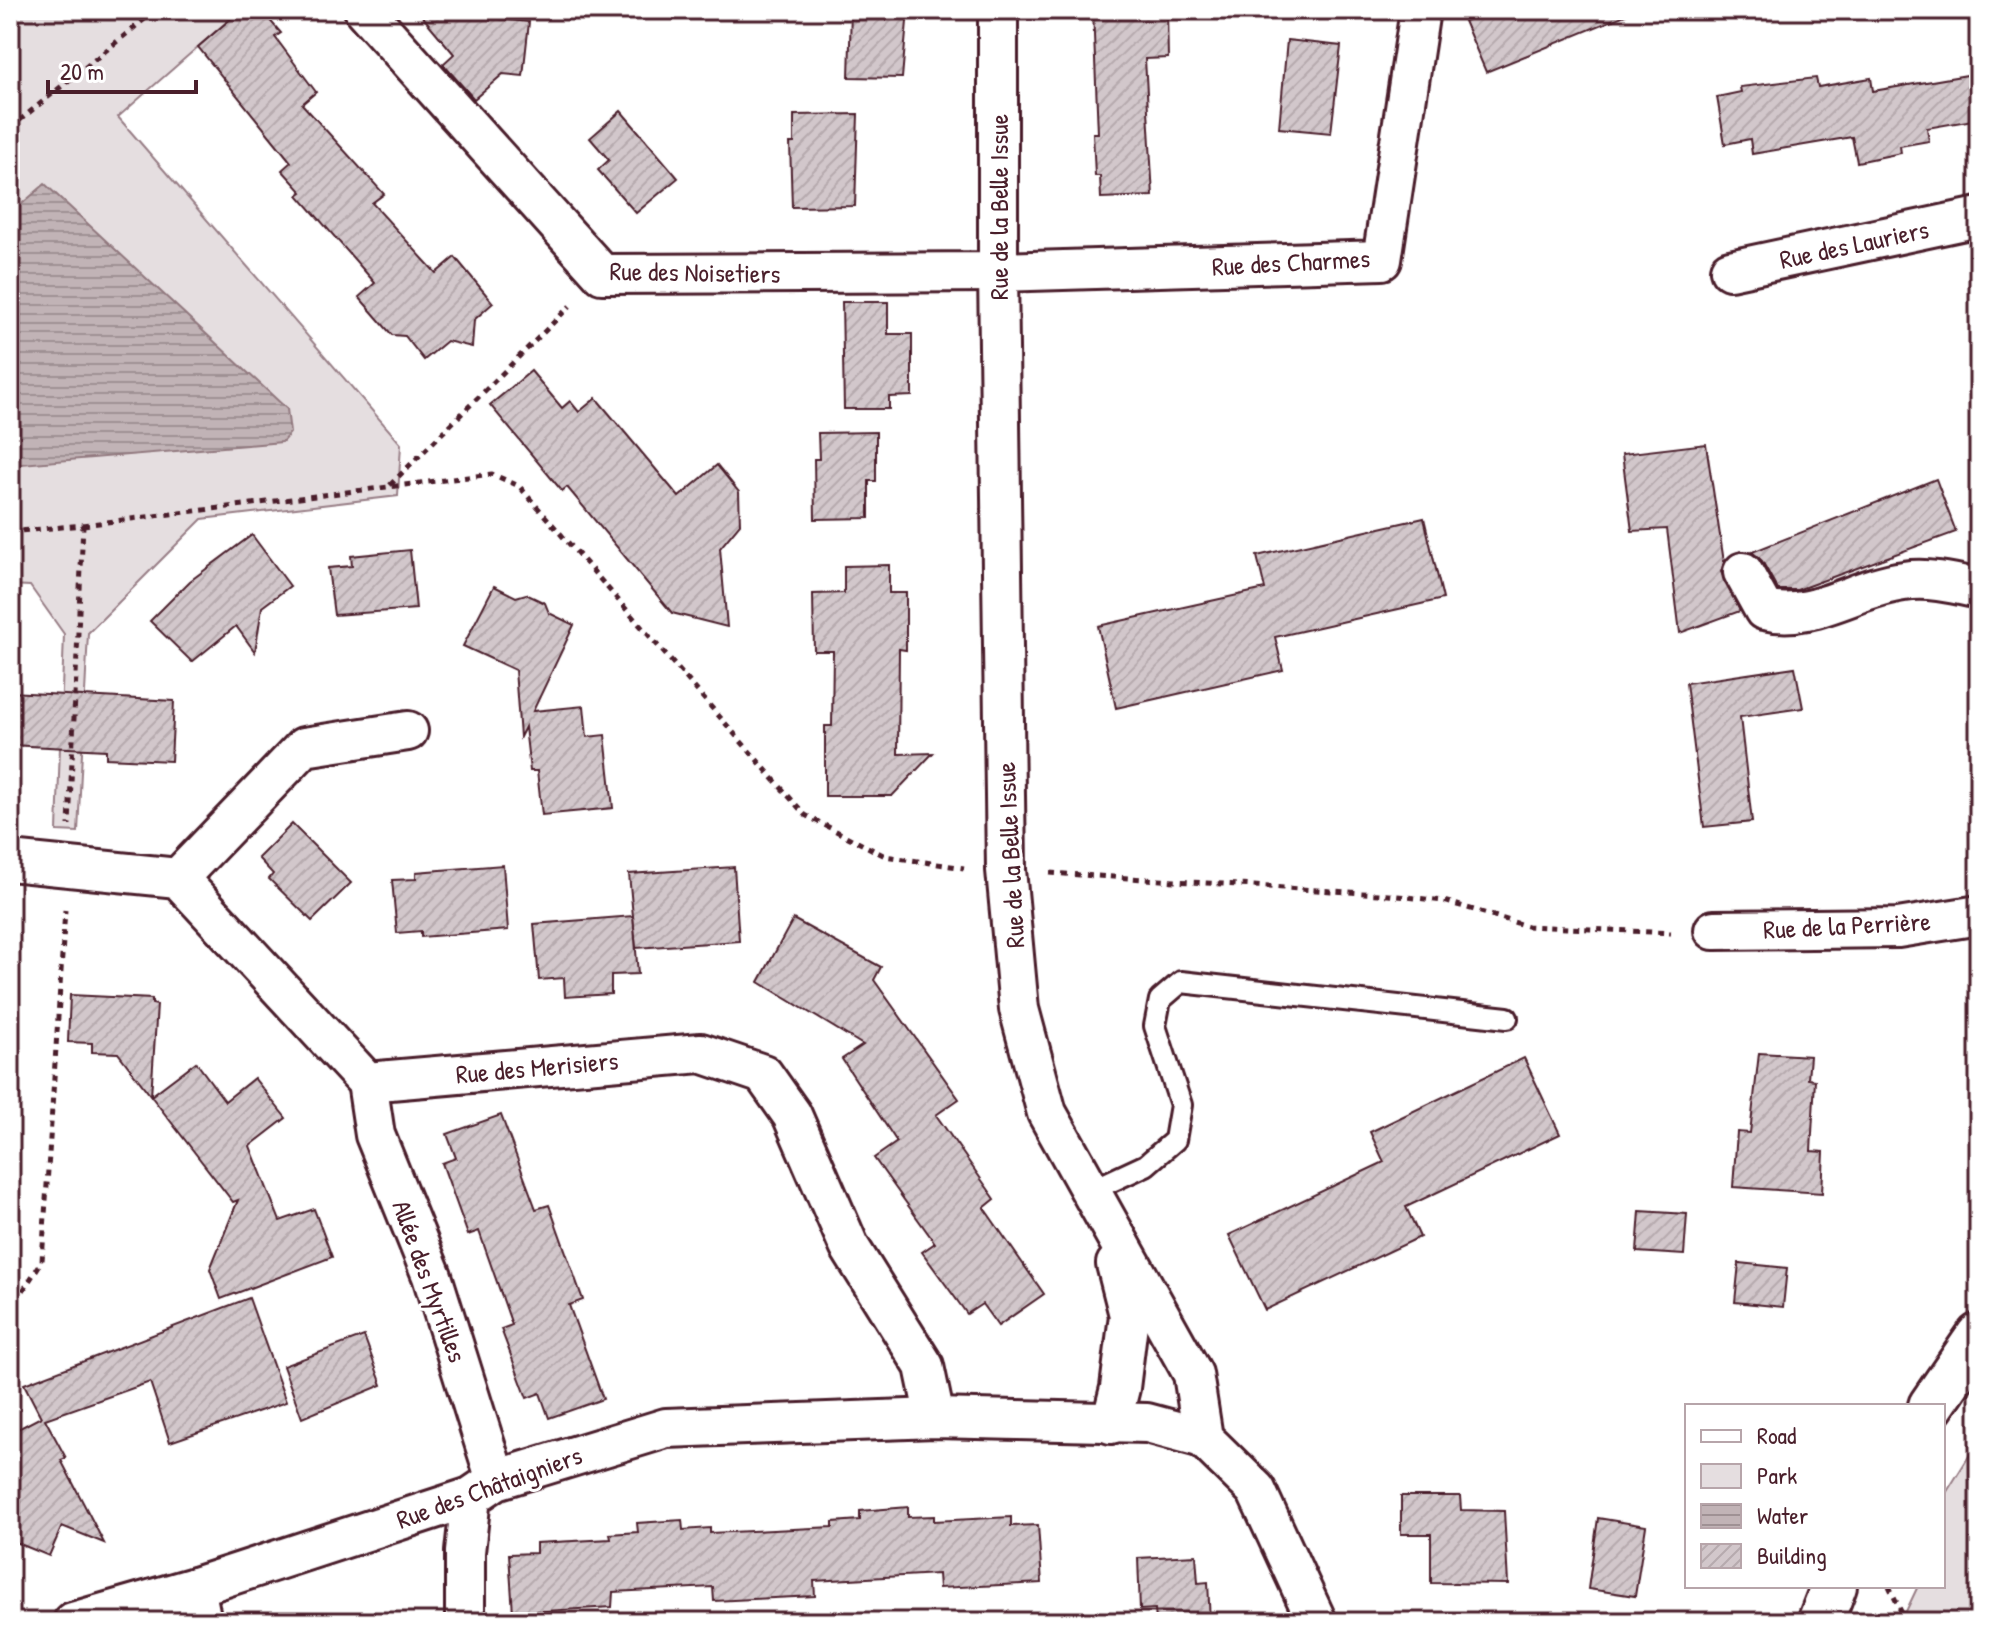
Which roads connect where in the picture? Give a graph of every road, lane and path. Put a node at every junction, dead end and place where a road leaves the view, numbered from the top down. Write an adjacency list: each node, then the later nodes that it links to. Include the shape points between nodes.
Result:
1 (156, 10): 5 (path)
2 (364, 10): 9 (street, Rue des Noisetiers)
3 (998, 10): 8 (street, Rue de la Belle Issue)
4 (1420, 10): 8 (street, Rue des Charmes, via 1382,260)
5 (10, 128)
6 (1979, 217): 7 (street, Rue des Lauriers)
7 (1730, 270)
8 (998, 272): 9 (street, Rue des Noisetiers); 16 (street, Rue de la Belle Issue)
9 (602, 274): 10 (path)
10 (389, 487): 11 (path); 16 (path, via 492,474 519,486 805,815 885,856)
11 (83, 525)
12 (1743, 572): 13 (street, via 1764,610 1783,614 1806,612 1904,580)
13 (1979, 589)
14 (408, 731): 17 (street, via 304,747)
15 (10, 861): 17 (street)
16 (1006, 870): 19 (path, via 1418,898 1527,926 1658,933); 22 (street, Rue de la Belle Issue, via 1019,1009 1047,1113)
17 (178, 878): 21 (street)
18 (1979, 915): 19 (street, Rue de la Perrière, via 1898,928)
19 (1714, 930)
20 (1507, 1018): 22 (lane, via 1181,982 1160,1000 1155,1026 1181,1105 1175,1140)
21 (367, 1082): 25 (street, Rue des Merisiers, via 701,1053 763,1074 792,1115 849,1246 924,1366); 28 (street, Allée des Myrtilles, via 375,1135 432,1276)
22 (1097, 1205): 26 (street, via 1129,1315); 27 (street, Rue de la Belle Issue, via 1193,1374)
23 (1979, 1336): 24 (street)
24 (1932, 1404)
25 (935, 1418): 26 (street, Rue des Châtaigniers); 28 (street, Rue des Châtaigniers, via 666,1428)
26 (1111, 1424): 27 (street, Rue des Châtaigniers, via 1147,1423)
27 (1203, 1438): 34 (street, via 1256,1490)
28 (484, 1488): 31 (street, Rue des Châtaigniers); 33 (street, via 465,1552)
29 (1833, 1588): 35 (street)
30 (1890, 1588): 36 (path)
31 (199, 1605): 32 (street, Rue des Châtaigniers)
32 (73, 1622)
33 (465, 1622)
34 (1317, 1622)
35 (1820, 1622)
36 (1906, 1622)

